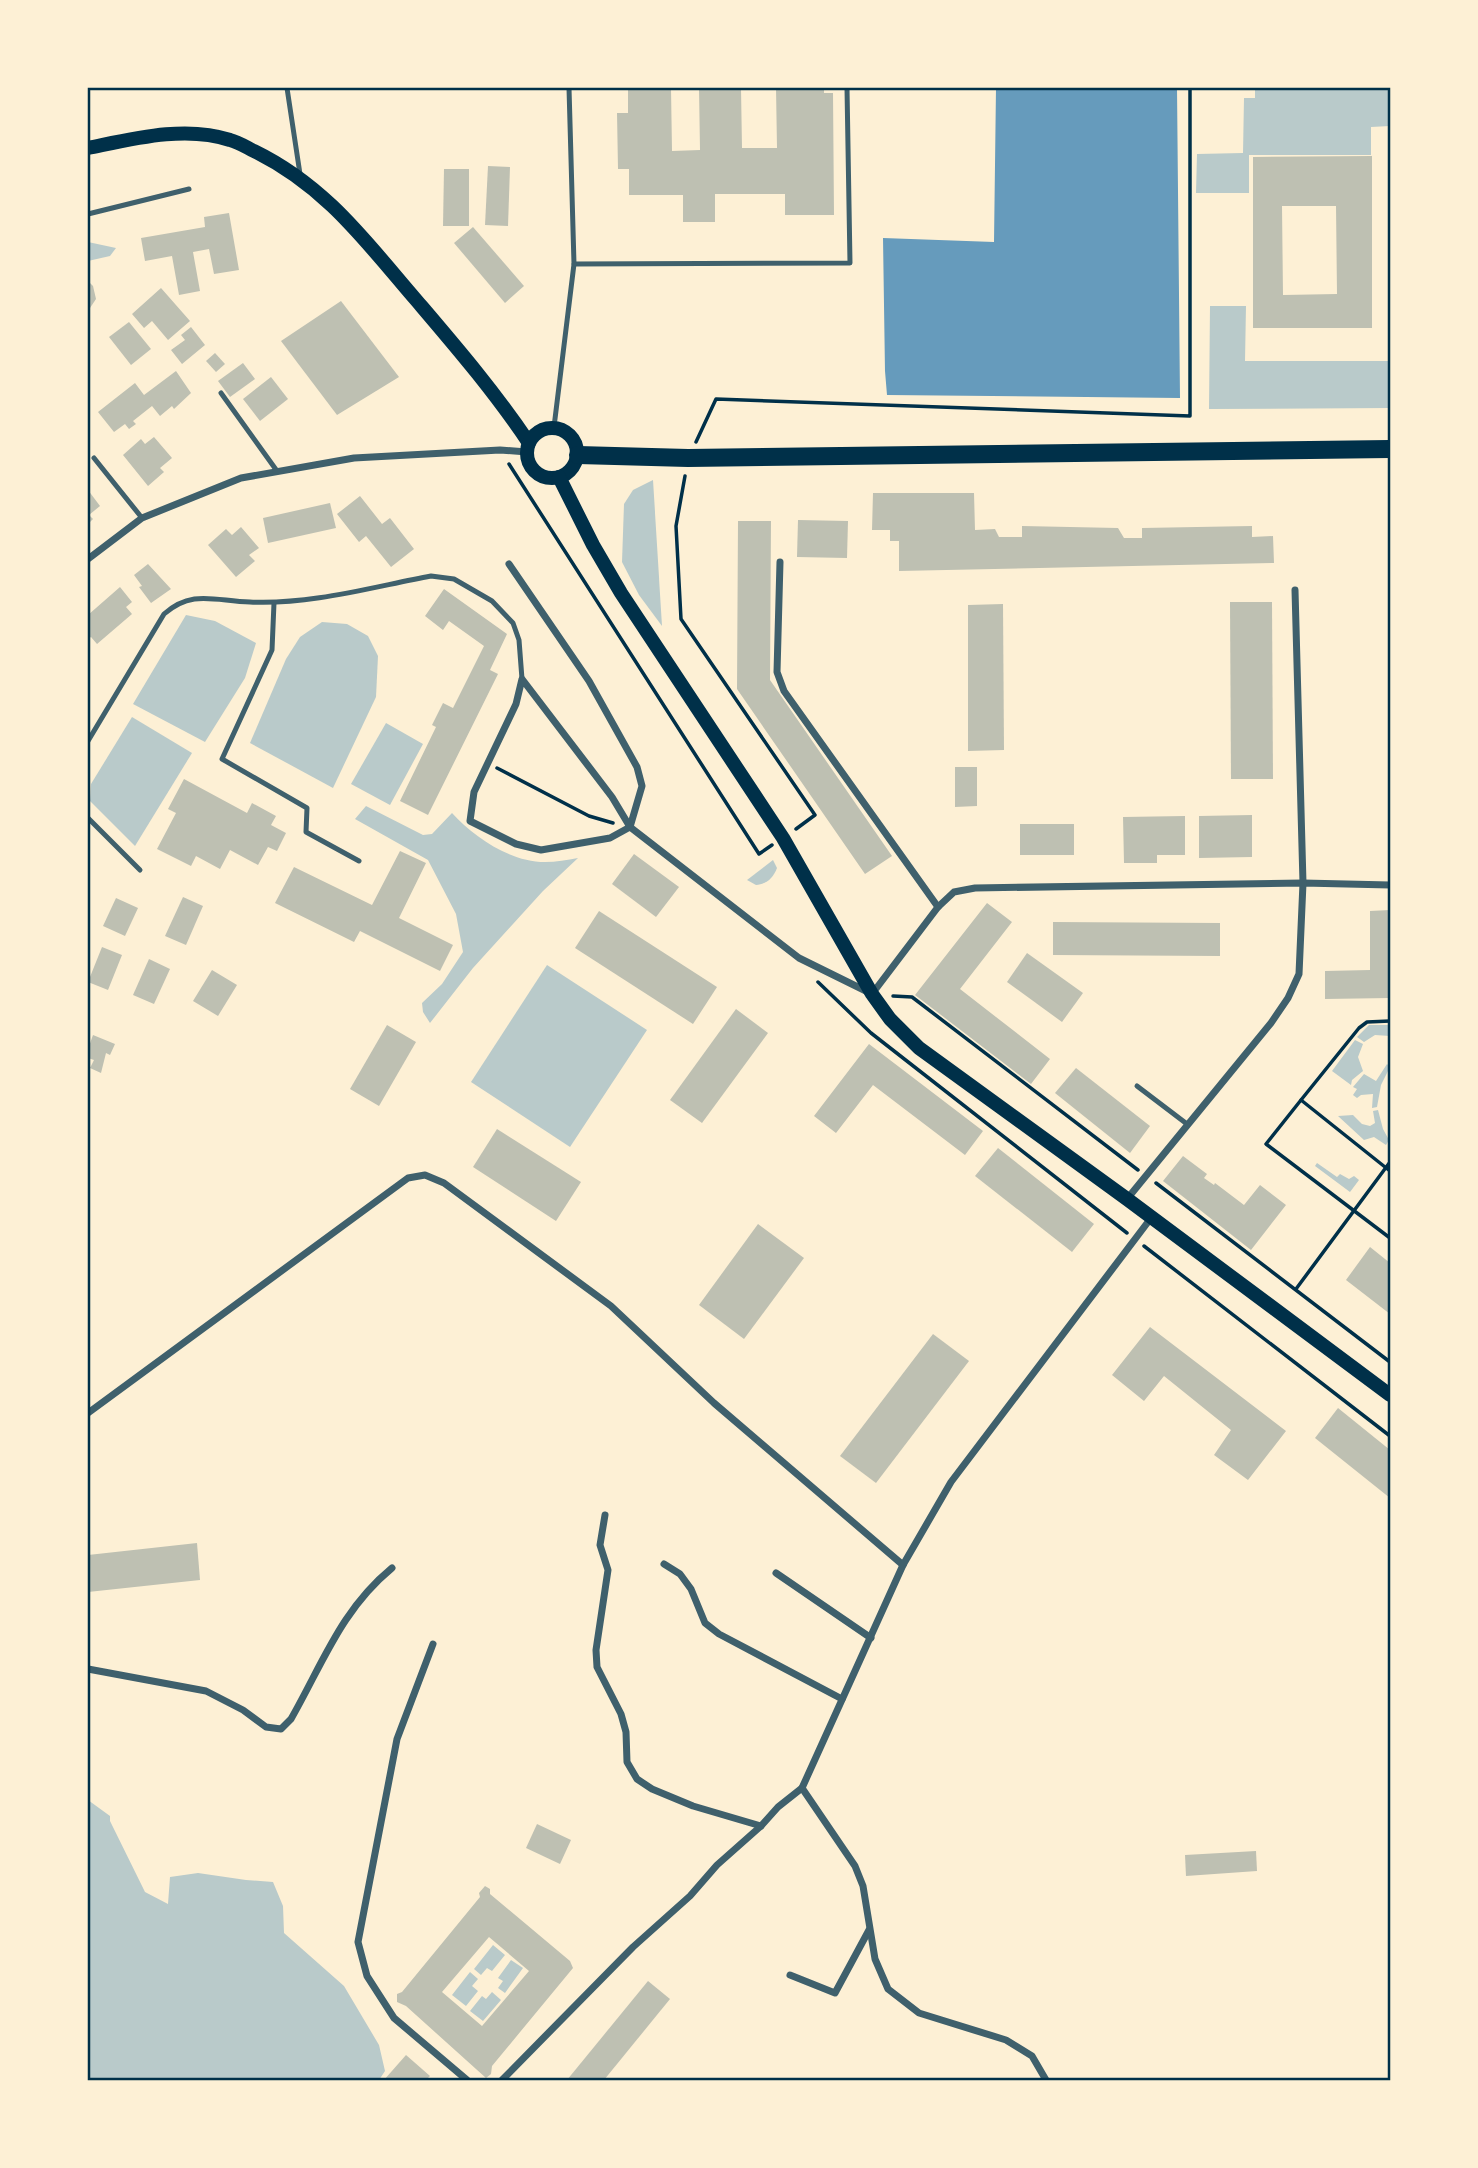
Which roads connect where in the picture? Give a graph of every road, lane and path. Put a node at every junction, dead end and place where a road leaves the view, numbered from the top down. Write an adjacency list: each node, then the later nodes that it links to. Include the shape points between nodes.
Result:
1 (287, 88): 6 (lane)
2 (569, 88): 9 (lane)
3 (847, 88): 9 (lane, via 850,264)
4 (1190, 88): 17 (path, via 1190,416 716,399)
5 (88, 148): 6 (main road, via 150,135 215,137 229,139)
6 (301, 177): 12 (main road, via 371,248 495,393)
7 (189, 189): 8 (lane)
8 (88, 214)
9 (574, 264): 11 (lane)
10 (221, 393): 18 (lane)
11 (554, 427): 12 (main road, via 539,432); 15 (main road, via 569,433)
12 (528, 448): 14 (street); 19 (main road, via 528,461 537,473)
13 (1391, 449): 17 (main road)
14 (500, 450): 18 (street, via 354,458); 32 (path, via 759,854)
15 (578, 456): 17 (main road); 19 (main road, via 572,469)
16 (94, 458): 20 (lane)
17 (688, 458): 32 (path, via 676,526 681,619 815,815)
18 (277, 471): 20 (street, via 241,478)
19 (559, 477): 32 (main road, via 621,593)
20 (142, 518): 21 (street)
21 (88, 559)
22 (780, 562): 37 (street, via 777,672 784,691)
23 (509, 564): 31 (street, via 589,681 637,767 642,786)
24 (1295, 590): 35 (street)
25 (274, 603): 26 (lane, via 431,576 454,579 492,601 513,623); 27 (lane, via 192,597 176,604 164,614); 33 (lane, via 272,650 222,759 307,808 306,832)
26 (522, 678): 31 (street); 31 (street, via 516,704 474,792 470,821 516,844 541,850 610,838)
27 (88, 741)
28 (507, 775): 29 (path)
29 (589, 816)
30 (88, 818): 34 (lane)
31 (630, 827): 38 (street)
32 (783, 838): 39 (main road)
33 (359, 861)
34 (140, 870)
35 (1303, 883): 36 (street); 37 (street, via 975,888 954,892); 43 (street, via 1299,974 1288,998)
36 (1391, 885)
37 (938, 907): 39 (street)
38 (799, 958): 39 (street); 50 (path, via 871,1033)
39 (872, 994): 46 (main road, via 919,1048)
40 (1391, 1021): 42 (path, via 1359,1027)
41 (1137, 1086): 43 (lane)
42 (1301, 1100): 45 (path); 47 (path, via 1266,1144)
43 (1187, 1124): 46 (street)
44 (1391, 1163): 45 (path)
45 (1388, 1169): 47 (path)
46 (1128, 1199): 48 (main road)
47 (1355, 1211): 49 (path); 51 (path)
48 (1152, 1217): 50 (street); 52 (main road)
49 (1391, 1238)
50 (1135, 1240): 54 (path); 57 (street, via 951,1482)
51 (1296, 1289)
52 (1391, 1395)
53 (88, 1413): 57 (street, via 408,1178 425,1175 444,1183 611,1306 714,1403)
54 (1391, 1436)
55 (605, 1515): 65 (street, via 600,1545 608,1570 597,1667 621,1714 627,1762 637,1779 652,1789)
56 (664, 1564): 63 (street, via 680,1574 705,1623 719,1634)
57 (903, 1565): 60 (street)
58 (392, 1568): 62 (street, via 373,1584 336,1632 281,1730 267,1727 206,1690)
59 (776, 1573): 60 (street)
60 (871, 1638): 63 (street)
61 (433, 1644): 68 (street, via 397,1739 358,1942 367,1976 394,2018)
62 (88, 1669)
63 (842, 1699): 64 (street)
64 (802, 1788): 65 (street); 66 (street, via 855,1866 863,1886)
65 (761, 1826): 69 (street, via 633,1947)
66 (869, 1930): 67 (street, via 835,1993); 70 (street, via 888,1989 919,2013 1006,2040 1032,2056)
67 (790, 1975)
68 (467, 2081)
69 (502, 2081)
70 (1046, 2081)

